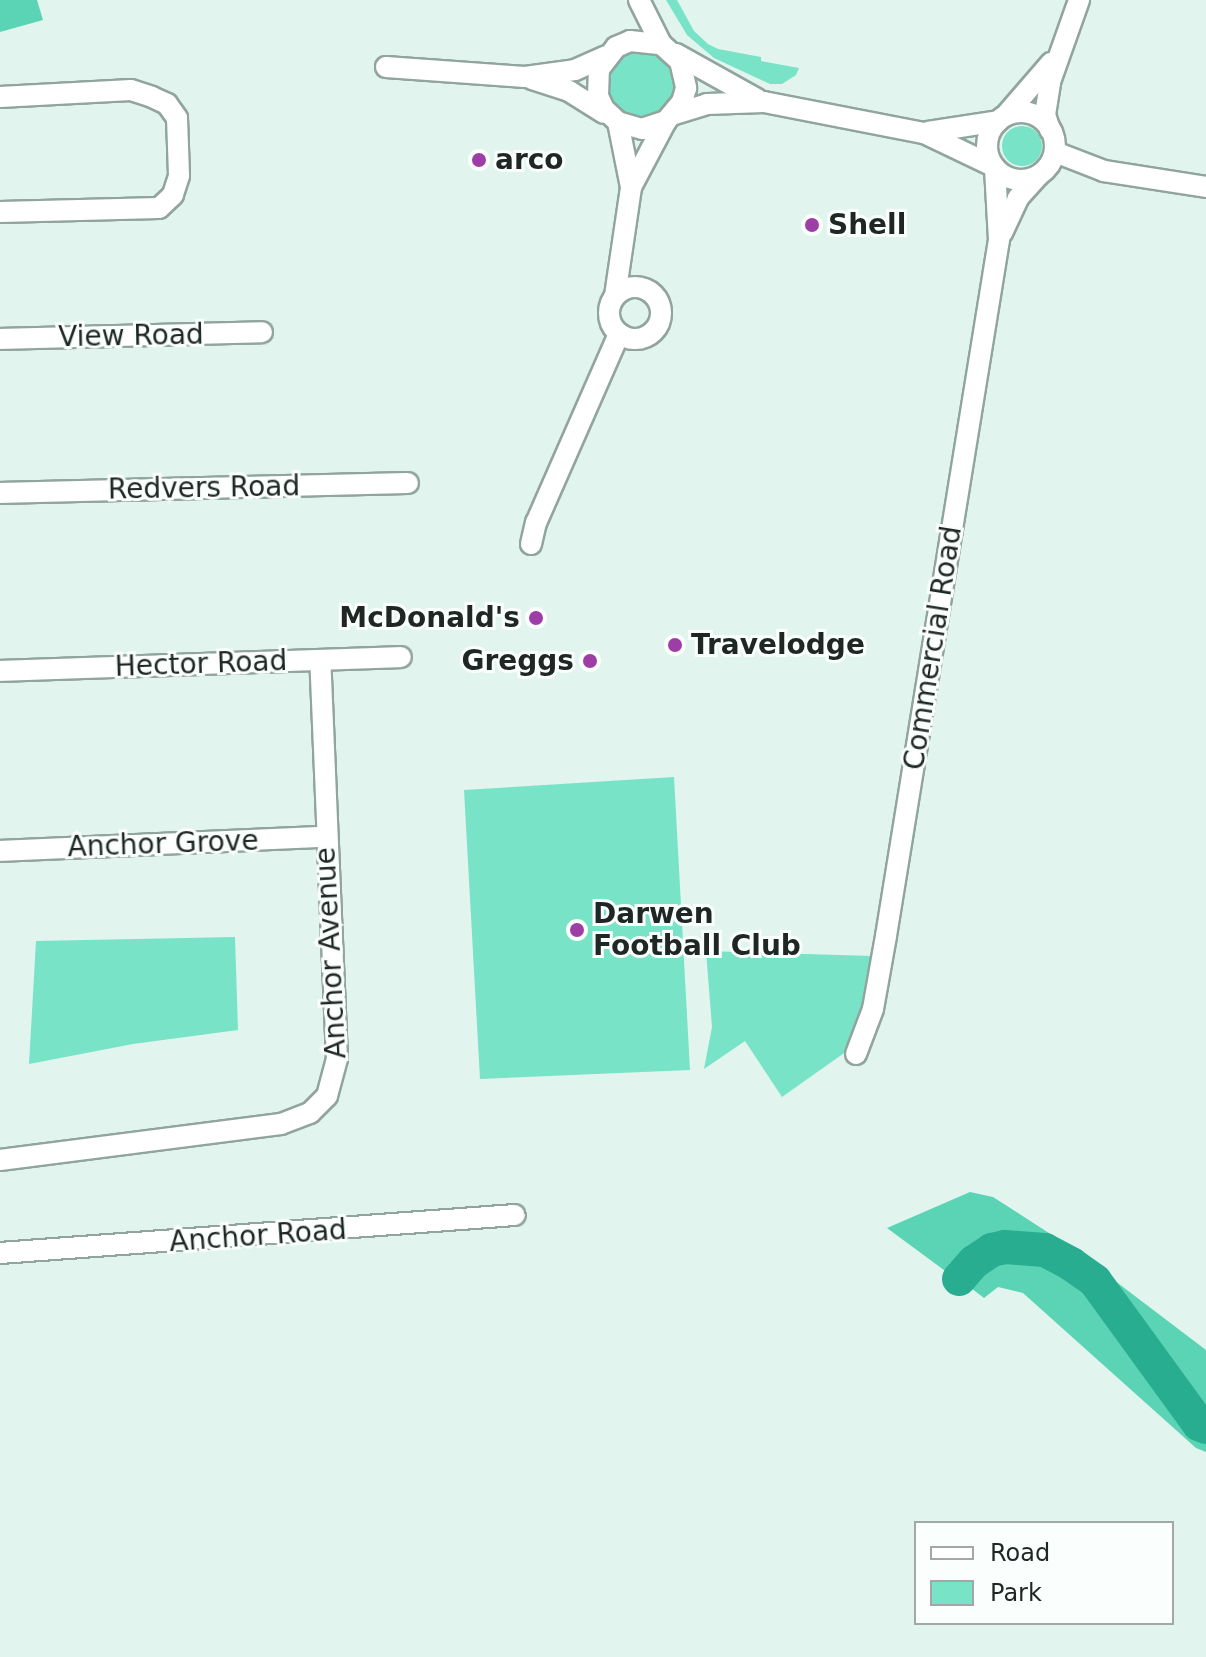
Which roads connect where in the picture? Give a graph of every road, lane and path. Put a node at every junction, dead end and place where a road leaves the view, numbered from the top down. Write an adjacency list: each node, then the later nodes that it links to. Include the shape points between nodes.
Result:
1 (638, 0): 3 (street); 4 (street, via 623,38)
2 (1079, 0): 5 (street)
3 (666, 47): 4 (street, via 630,41); 9 (street); 10 (street, via 680,61 686,88)
4 (611, 52): 7 (street, via 575,70); 12 (street, via 596,82 598,96)
5 (1058, 53): 11 (street); 13 (street, via 1046,99)
6 (386, 67): 7 (street)
7 (525, 77): 12 (street, via 569,91)
8 (0, 97): 20 (street, via 131,90 152,97 167,104 177,118 179,176 173,195 159,208)
9 (764, 102): 10 (street, via 707,104); 14 (street)
10 (671, 117): 12 (street, via 642,129); 18 (street)
11 (1002, 118): 13 (street, via 1027,113); 14 (street); 16 (street, via 992,128 987,147)
12 (615, 121): 18 (street)
13 (1051, 131): 15 (street)
14 (924, 133): 16 (street)
15 (1055, 152): 17 (street); 19 (street, via 1104,171)
16 (994, 167): 17 (street, via 1012,179); 21 (street, Commercial Road)
17 (1042, 172): 21 (street, Commercial Road, via 1018,198)
18 (631, 187): 22 (street)
19 (1206, 187)
20 (0, 212)
21 (999, 240): 36 (street, Commercial Road, via 886,936 873,1009)
22 (623, 241): 23 (street); 24 (street)
23 (646, 289): 24 (street, via 629,288); 26 (street, via 660,304 656,329 642,338)
24 (615, 296): 26 (street, via 609,314)
25 (262, 332): 27 (street, View Road)
26 (619, 334): 30 (street)
27 (0, 339)
28 (408, 483): 29 (street, Redvers Road)
29 (0, 493)
30 (531, 544)
31 (401, 657): 32 (street, Hector Road)
32 (320, 661): 33 (street, Hector Road); 34 (street, Anchor Avenue)
33 (0, 671)
34 (326, 837): 35 (street, Anchor Grove); 37 (street, Anchor Avenue, via 337,1059 333,1085 318,1107 281,1124)
35 (0, 851)
36 (856, 1054)
37 (0, 1160)
38 (515, 1215): 39 (street, Anchor Road)
39 (0, 1253)

